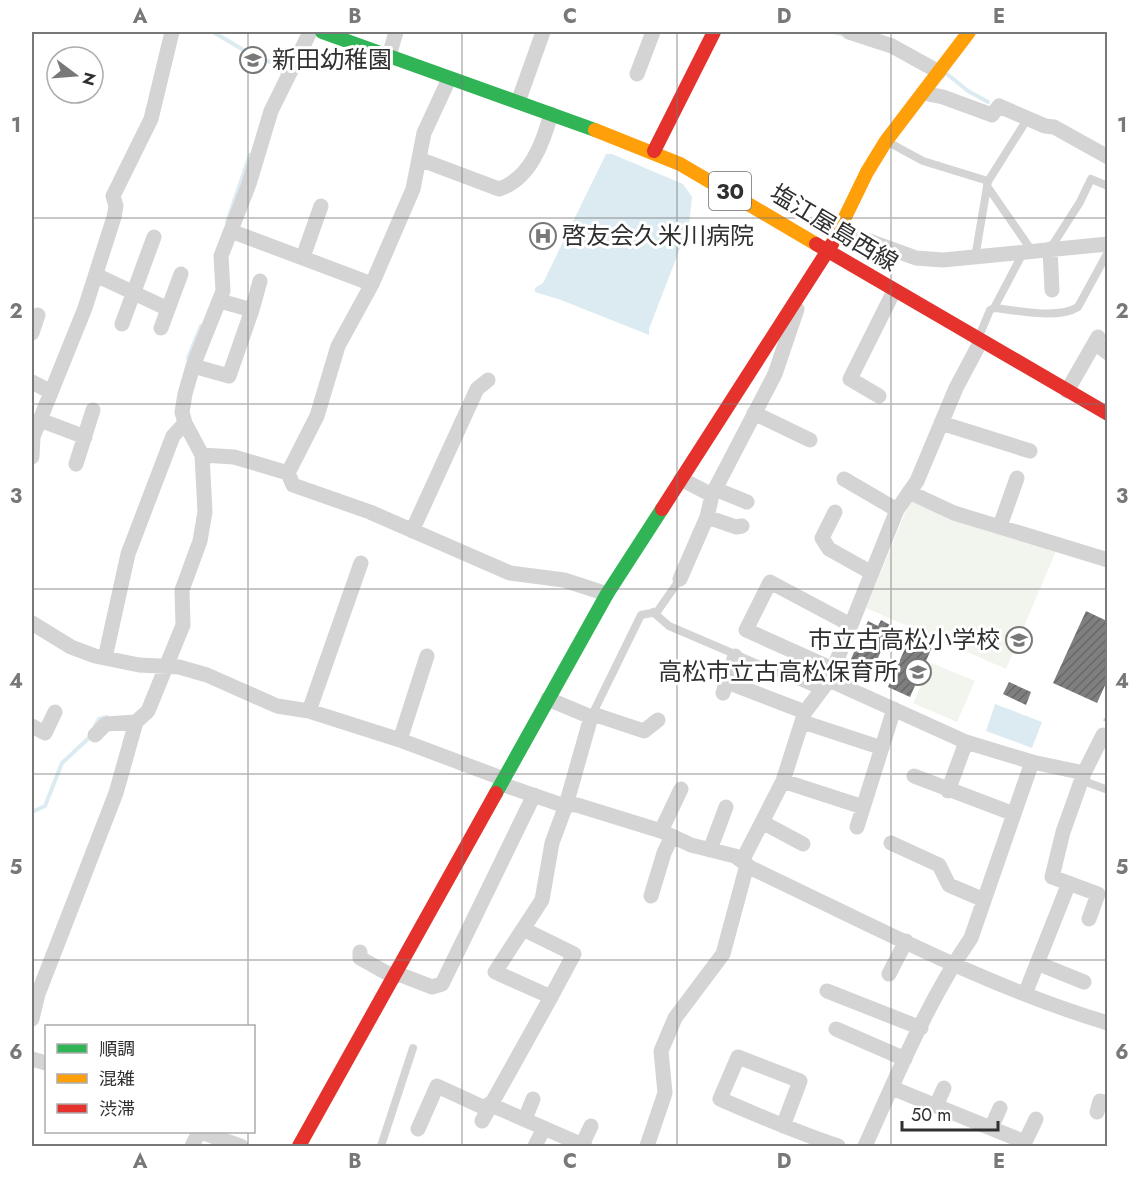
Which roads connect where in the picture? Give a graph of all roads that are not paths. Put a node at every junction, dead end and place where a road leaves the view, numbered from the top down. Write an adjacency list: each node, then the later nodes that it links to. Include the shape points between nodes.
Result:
1 (172, 32): 36 (street, via 150,119 113,196 114,217)
2 (310, 32): 26 (street, via 271,111)
3 (322, 32): 10 (street, 塩江屋島西線 / 30)
4 (396, 32): 10 (street)
5 (543, 32): 15 (street)
6 (714, 32): 19 (street)
7 (849, 32): 11 (street, via 892,46)
8 (969, 32): 11 (street)
9 (654, 41): 12 (street)
10 (390, 56): 13 (street, 塩江屋島西線 / 30)
11 (939, 72): 14 (street)
12 (637, 74)
13 (449, 79): 15 (street, 塩江屋島西線 / 30); 21 (street, via 424,133)
14 (923, 93): 17 (street, via 992,114 999,106); 18 (street)
15 (518, 102): 16 (street, 塩江屋島西線 / 30)
16 (551, 114): 19 (street, 塩江屋島西線 / 30); 21 (street, via 544,141 531,164 508,186 499,189)
17 (1028, 118): 20 (street, via 1054,127); 22 (lane)
18 (886, 141): 22 (lane, via 923,161 988,181); 25 (street)
19 (654, 151): 32 (street, 塩江屋島西線 / 30, via 723,187)
20 (1107, 158)
21 (419, 159): 38 (street, via 414,189)
22 (987, 184): 30 (lane); 34 (lane)
23 (1107, 186): 29 (lane, via 1091,179)
24 (321, 206): 33 (street)
25 (839, 230): 32 (street); 34 (street, via 916,258)
26 (231, 231): 33 (street); 43 (street, via 221,256)
27 (154, 237): 41 (street)
28 (1107, 244): 29 (street)
29 (1050, 249): 30 (street); 39 (street)
30 (1028, 252): 34 (street); 44 (lane)
31 (1107, 252): 44 (lane, via 1078,307 1071,312)
32 (828, 253): 40 (street, 塩江屋島西線 / 30); 42 (street)
33 (303, 257): 38 (street)
34 (975, 258)
35 (181, 274): 45 (street)
36 (96, 275): 41 (street); 57 (street)
37 (260, 281): 46 (street)
38 (372, 284): 71 (street, via 338,346 317,416)
39 (1052, 290)
40 (894, 291): 51 (street, 塩江屋島西線 / 30); 58 (street, via 850,379)
41 (133, 292): 45 (street); 48 (street)
42 (798, 300): 60 (street, via 797,316 775,375); 72 (street)
43 (220, 301): 46 (street); 53 (street)
44 (994, 308): 51 (lane)
45 (168, 309): 49 (street)
46 (252, 310): 53 (street, via 229,376)
47 (38, 315): 50 (street)
48 (122, 324)
49 (160, 328)
50 (32, 333)
51 (979, 340): 56 (street, 塩江屋島西線 / 30); 64 (street)
52 (1107, 353): 56 (street, via 1096,340)
53 (193, 366): 63 (street, via 182,412)
54 (488, 380): 83 (street, via 477,389)
55 (32, 382): 57 (street)
56 (1067, 391): 61 (street, 塩江屋島西線 / 30)
57 (51, 392): 62 (street)
58 (879, 396)
59 (93, 410): 65 (street)
60 (754, 413): 66 (street); 75 (street)
61 (1107, 414)
62 (40, 420): 65 (street); 69 (street, via 33,437)
63 (185, 423): 68 (street); 94 (street, via 173,436 128,554)
64 (941, 423): 67 (street); 76 (street)
65 (85, 436): 70 (street)
66 (810, 440)
67 (1030, 452)
68 (202, 455): 71 (street, via 234,457); 95 (street, via 204,523 182,590 183,625)
69 (32, 457)
70 (76, 464)
71 (288, 473): 83 (street, via 293,485)
72 (681, 478): 75 (street); 88 (street)
73 (1017, 478): 82 (street)
74 (844, 479): 78 (street)
75 (713, 492): 77 (street); 80 (street)
76 (909, 492): 78 (street); 82 (street, via 954,513)
77 (747, 502)
78 (897, 510): 86 (street)
79 (835, 512): 86 (street, via 822,538 829,549)
80 (707, 517): 81 (street); 87 (street)
81 (742, 526)
82 (1000, 526): 84 (street)
83 (412, 531): 88 (street, via 510,573 564,580)
84 (1107, 560)
85 (361, 563): 99 (street)
86 (872, 573): 91 (street)
87 (680, 579): 89 (lane, via 657,612)
88 (607, 594): 97 (street)
89 (653, 612): 93 (lane, via 669,627); 101 (lane, via 641,615)
90 (32, 623): 94 (street, via 71,646)
91 (851, 625): 96 (street); 96 (street, via 770,582 746,630)
92 (427, 656): 108 (street)
93 (735, 656): 96 (lane); 102 (street, via 725,688 767,697)
94 (105, 658): 95 (street)
95 (162, 666): 99 (street, via 207,675 277,706); 104 (street, via 148,711)
96 (828, 680): 98 (street); 102 (street)
97 (548, 699): 101 (street); 114 (street)
98 (894, 709): 109 (street); 110 (street)
99 (309, 711): 108 (street)
100 (55, 712): 105 (street, via 45,732)
101 (591, 717): 103 (street, via 596,715 644,731); 120 (street)
102 (804, 717): 110 (street); 115 (street)
103 (658, 720)
104 (136, 722): 106 (street, via 106,724); 146 (street, via 116,793 42,983)
105 (32, 726)
106 (95, 735)
107 (1107, 737): 113 (street, via 1103,735)
108 (400, 740): 114 (street)
109 (966, 741): 111 (street); 118 (street)
110 (882, 748): 122 (street)
111 (1032, 762): 113 (street); 123 (street)
112 (914, 776): 118 (street)
113 (1083, 776): 117 (lane); 131 (street, via 1052,877)
114 (502, 781): 119 (street); 141 (street)
115 (783, 781): 122 (street); 124 (street)
116 (681, 789): 126 (street)
117 (1107, 790)
118 (948, 791): 123 (street)
119 (534, 795): 120 (street); 141 (street, via 442,984 432,987)
120 (566, 805): 126 (street); 135 (street, via 552,843 542,900)
121 (726, 807): 129 (street)
122 (863, 807): 125 (street)
123 (1014, 814): 133 (street)
124 (762, 822): 128 (street); 130 (street)
125 (857, 827)
126 (666, 833): 129 (street); 132 (street)
127 (891, 843): 133 (street, via 939,865 949,885)
128 (803, 844)
129 (710, 850): 130 (street, via 735,856)
130 (744, 863): 136 (street); 171 (street, via 723,954 675,1018 661,1051 665,1093)
131 (1069, 883): 134 (street, via 1098,894); 139 (street)
132 (651, 896)
133 (984, 900): 138 (street, via 971,938)
134 (1089, 919)
135 (523, 929): 145 (street, via 574,954); 145 (street, via 495,972)
136 (906, 941): 138 (street); 140 (street)
137 (360, 952): 141 (street, via 360,958)
138 (954, 963): 144 (street); 148 (street)
139 (1037, 963): 142 (street); 144 (street)
140 (889, 974)
141 (395, 975): 167 (street)
142 (1084, 982)
143 (827, 991): 148 (street)
144 (1024, 994): 147 (street)
145 (551, 997): 157 (street)
146 (32, 1019)
147 (1107, 1023)
148 (921, 1028): 151 (street)
149 (836, 1029): 151 (street)
150 (413, 1048): 168 (lane)
151 (905, 1059): 152 (street)
152 (892, 1088): 155 (street); 173 (street)
153 (944, 1088): 155 (street)
154 (533, 1099): 158 (street)
155 (936, 1106): 163 (street)
156 (1000, 1108): 163 (street)
157 (486, 1111): 158 (street); 164 (street, via 437,1086)
158 (525, 1119): 162 (street)
159 (1036, 1119): 163 (street, via 1025,1142)
160 (591, 1126): 170 (street)
161 (783, 1126): 161 (street, via 720,1099 738,1057 800,1081); 172 (street)
162 (544, 1128): 169 (street); 170 (street)
163 (991, 1128)
164 (418, 1130)
165 (205, 1133): 166 (street)
166 (241, 1146)
167 (299, 1146)
168 (381, 1146)
169 (535, 1146)
170 (584, 1146)
171 (647, 1146)
172 (838, 1146)
173 (865, 1146)

